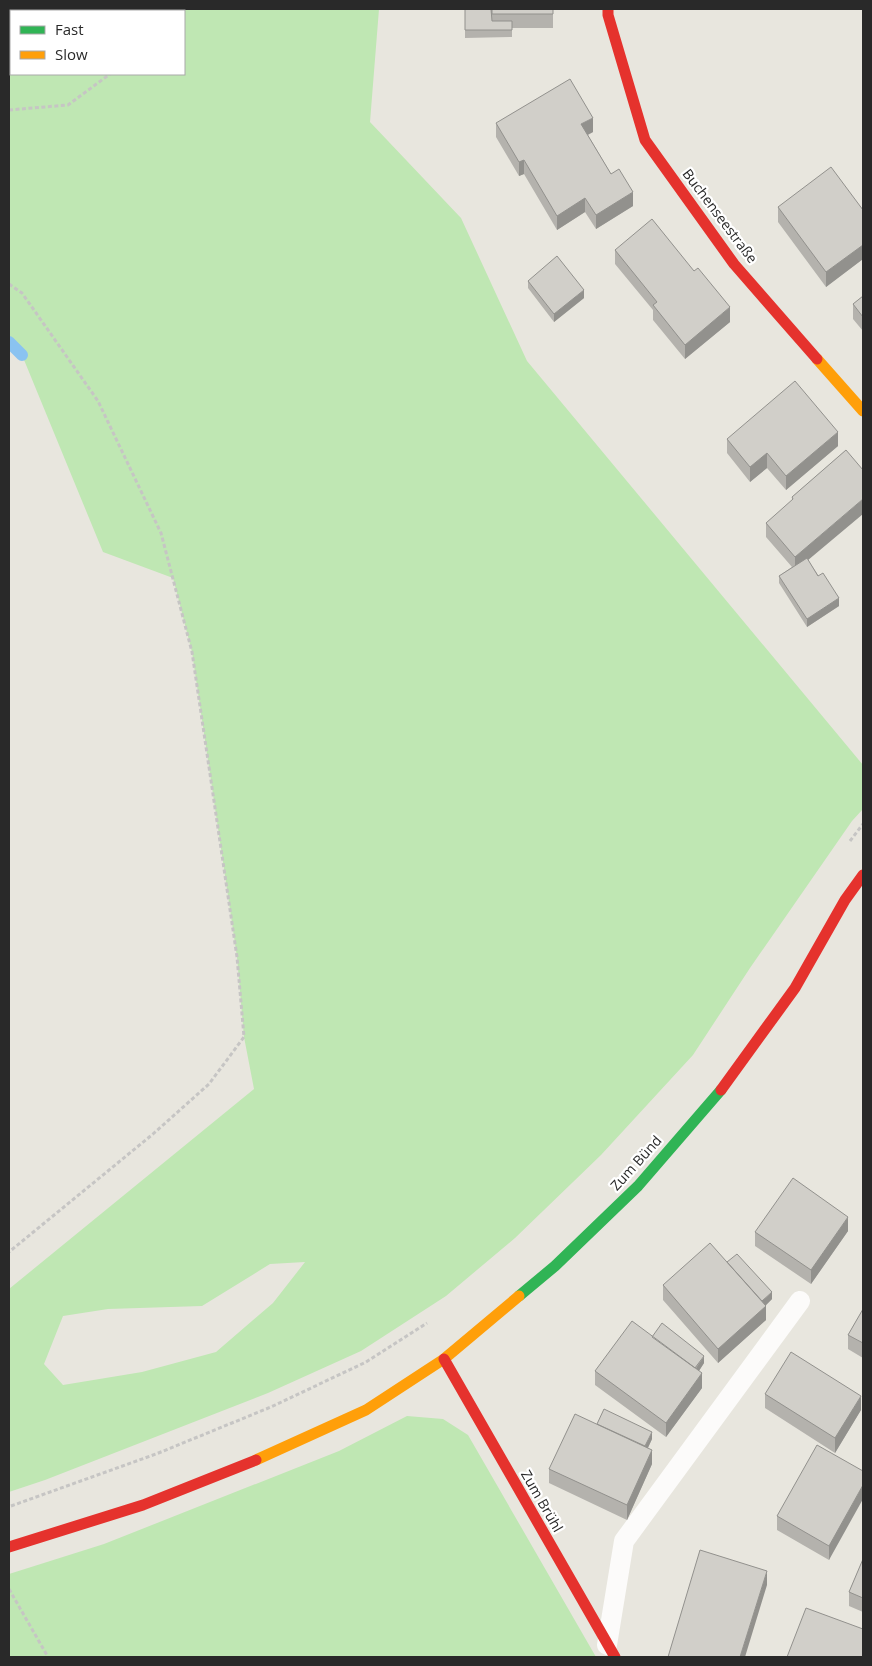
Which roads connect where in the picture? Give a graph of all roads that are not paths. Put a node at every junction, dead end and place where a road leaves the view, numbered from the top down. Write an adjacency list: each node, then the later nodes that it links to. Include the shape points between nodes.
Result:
1 (608, 9): 2 (street, Buchenseestraße, via 645,140 734,264)
2 (863, 412)
3 (863, 876): 5 (street, Zum Bünd, via 845,900 795,988 725,1085 638,1186 555,1266)
4 (800, 1301): 7 (lane, via 624,1541)
5 (444, 1359): 6 (street, Zum Bünd, via 366,1410 256,1460 143,1505); 7 (street, Zum Brühl)
6 (9, 1547)
7 (611, 1651)

